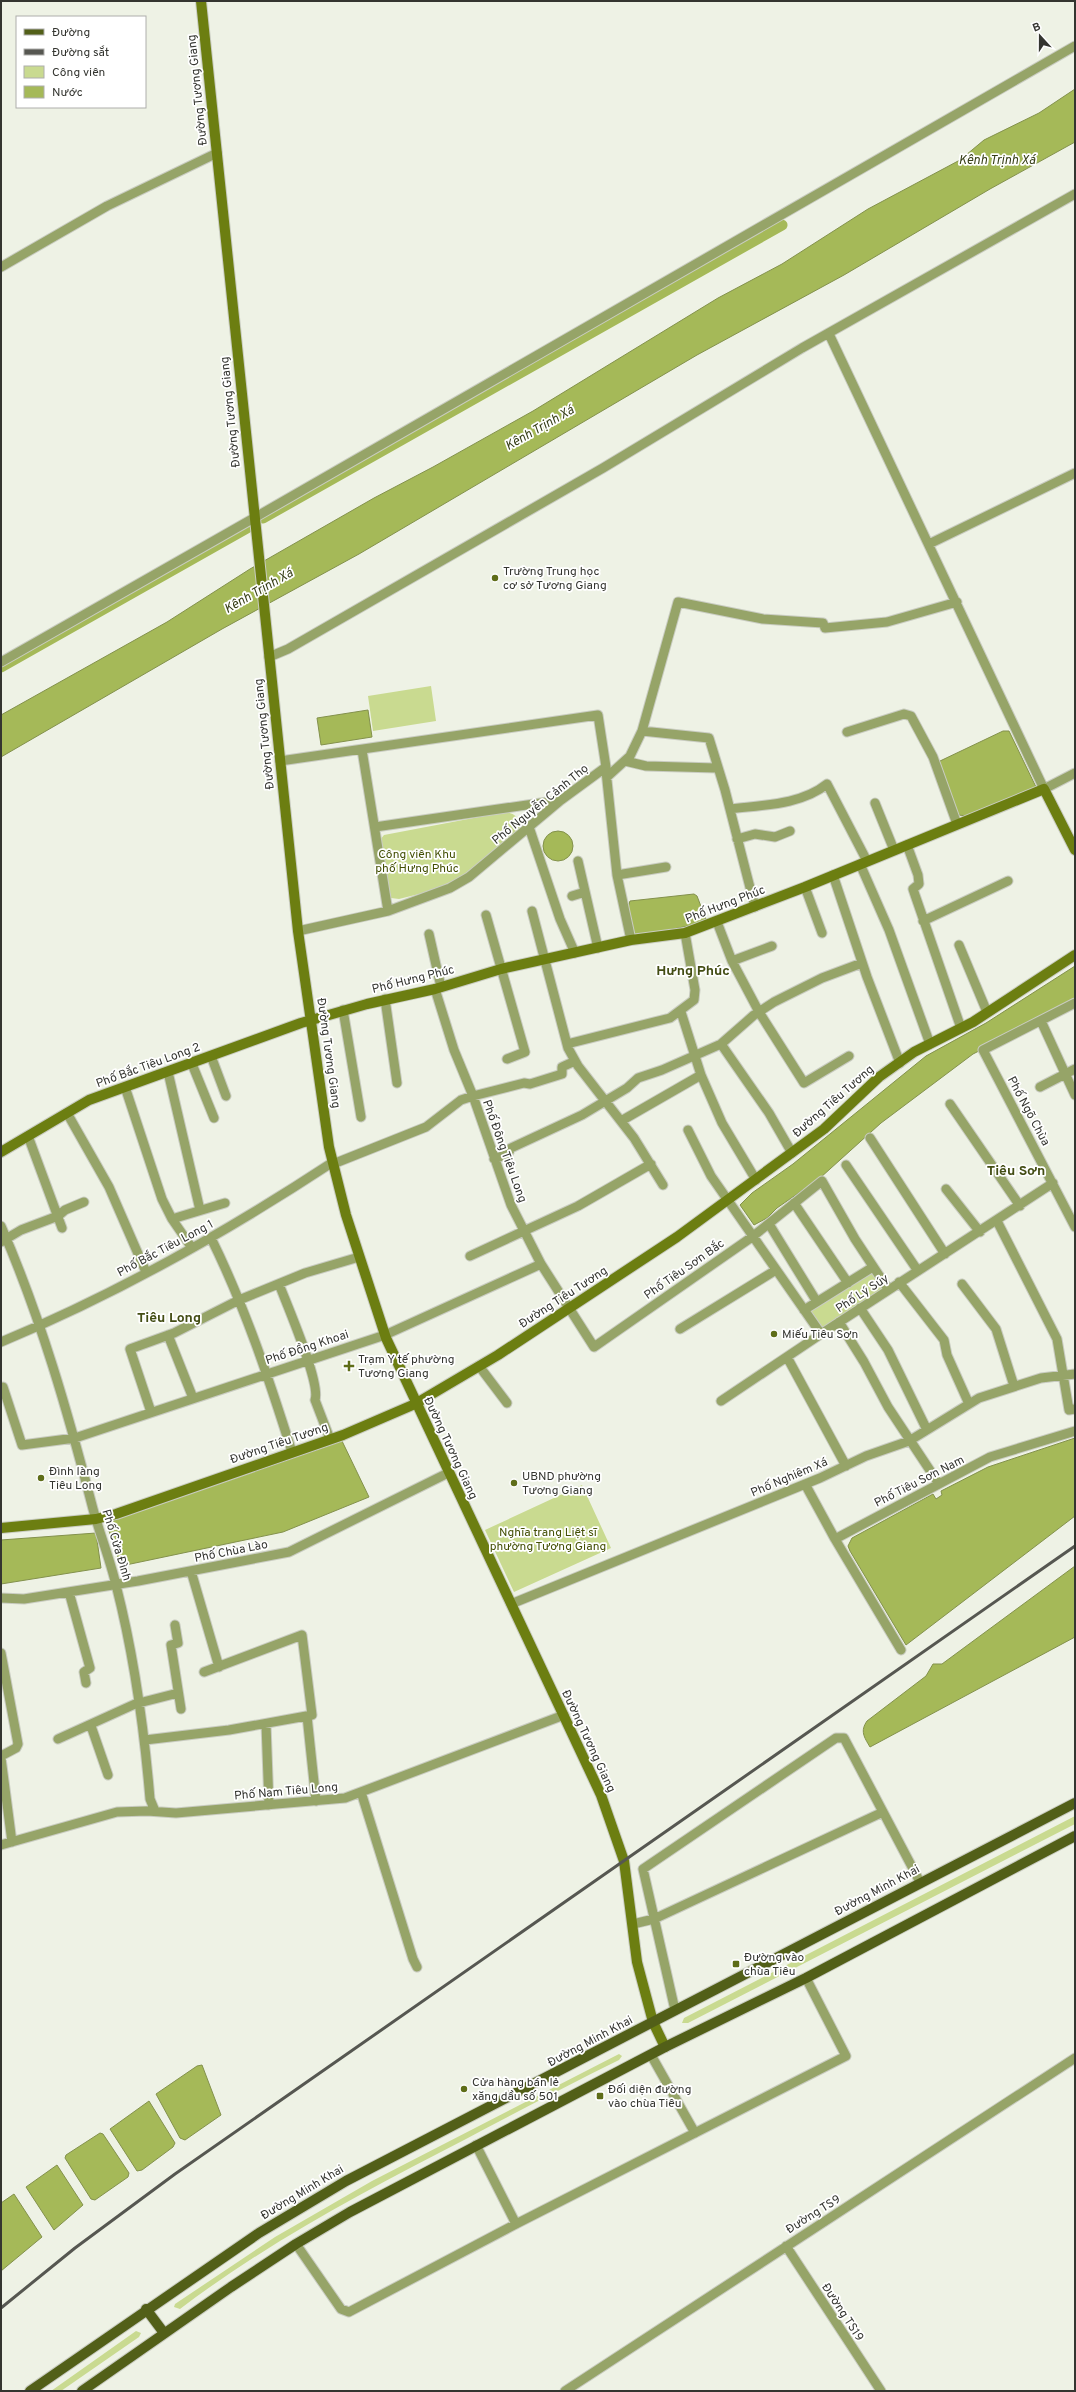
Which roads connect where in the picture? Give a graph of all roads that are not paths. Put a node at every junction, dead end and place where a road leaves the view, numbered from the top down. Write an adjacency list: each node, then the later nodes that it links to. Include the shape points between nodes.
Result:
1 (201, 1): 3 (street, Đường Tương Giang)
2 (1075, 46): 8 (street)
3 (217, 153): 5 (street, via 107,206); 8 (street, Đường Tương Giang)
4 (1075, 194): 6 (street)
5 (1, 267)
6 (829, 334): 9 (street); 11 (street, via 596,472 288,649)
7 (1075, 473): 9 (street)
8 (254, 518): 11 (street, Đường Tương Giang); 12 (street)
9 (929, 544): 10 (street)
10 (957, 602): 13 (street, via 887,622 825,628 823,623 763,619 678,602); 21 (street)
11 (269, 656): 16 (street, Đường Tương Giang)
12 (1, 662)
13 (642, 731): 17 (street, via 630,756); 18 (street, via 709,738)
14 (847, 732): 25 (street, via 904,714 911,716 933,757)
15 (362, 750): 16 (street, Phố Nguyễn Cảnh Thọ); 19 (street, Phố Nguyễn Cảnh Thọ, via 598,715); 26 (street)
16 (280, 761): 48 (street, Đường Tương Giang)
17 (624, 761): 18 (street, via 646,766); 19 (street)
18 (716, 768): 24 (street)
19 (607, 772): 22 (street, Phố Nguyễn Cảnh Thọ); 36 (street)
20 (1075, 773): 21 (street)
21 (1044, 789): 25 (street, Phố Hưng Phúc); 32 (street)
22 (561, 800): 26 (street); 27 (street, Phố Nguyễn Cảnh Thọ)
23 (875, 803): 31 (street)
24 (730, 809): 29 (street); 34 (street, via 802,797 816,792 827,784)
25 (956, 824): 30 (street, Phố Hưng Phúc)
26 (375, 827): 43 (street)
27 (529, 827): 43 (street, Phố Nguyễn Cảnh Thọ, via 469,878 427,898); 56 (street, via 560,919)
28 (790, 831): 29 (street, via 775,837 755,834)
29 (737, 840): 42 (street)
30 (906, 845): 31 (street, Phố Hưng Phúc); 46 (street, via 918,875 919,884 913,889)
31 (894, 850): 34 (street, Phố Hưng Phúc)
32 (1075, 850)
33 (578, 861): 40 (street)
34 (864, 863): 37 (street, Phố Hưng Phúc); 74 (street)
35 (666, 867): 36 (street)
36 (617, 875): 52 (street)
37 (832, 875): 39 (street, Phố Hưng Phúc); 60 (street)
38 (1008, 881): 46 (street)
39 (805, 887): 42 (street, Phố Hưng Phúc); 50 (street)
40 (585, 892): 41 (street); 55 (street)
41 (572, 896)
42 (754, 907): 47 (street, Phố Hưng Phúc)
43 (388, 911): 48 (street, Phố Nguyễn Cảnh Thọ)
44 (532, 911): 58 (street)
45 (486, 915): 61 (street)
46 (923, 921): 71 (street)
47 (717, 922): 49 (street, Phố Hưng Phúc); 59 (street)
48 (298, 931): 69 (street, Đường Tương Giang)
49 (685, 933): 52 (street, Phố Hưng Phúc); 66 (street, via 695,990 694,1000)
50 (822, 933)
51 (429, 934): 62 (street)
52 (631, 940): 55 (street, Phố Hưng Phúc)
53 (959, 944): 68 (street)
54 (772, 946): 59 (street)
55 (598, 948): 56 (street, Phố Hưng Phúc)
56 (575, 953): 58 (street, Phố Hưng Phúc)
57 (1075, 955): 68 (street, Đường Tiêu Tương)
58 (544, 960): 61 (street, Phố Hưng Phúc); 72 (street)
59 (732, 961): 67 (street)
60 (862, 963): 67 (street, via 822,978); 80 (street)
61 (501, 970): 62 (street, Phố Hưng Phúc); 78 (street, via 525,1052)
62 (438, 988): 63 (street, Phố Hưng Phúc); 91 (street, via 454,1050)
63 (385, 1000): 65 (street, Phố Hưng Phúc); 86 (street)
64 (1075, 1003): 70 (street)
65 (343, 1010): 69 (street, Phố Hưng Phúc); 96 (street)
66 (680, 1012): 72 (street, via 670,1018); 76 (street)
67 (759, 1012): 73 (street); 77 (street, via 804,1083)
68 (987, 1012): 71 (street, Đường Tiêu Tương)
69 (312, 1020): 75 (street, Phố Bắc Tiêu Long 2); 104 (street, Đường Tương Giang)
70 (1041, 1021): 84 (street); 108 (street, Phố Ngõ Chùa, via 984,1050)
71 (961, 1028): 74 (street, Đường Tiêu Tương)
72 (567, 1044): 79 (street)
73 (721, 1044): 76 (street); 102 (street, via 769,1114)
74 (930, 1044): 80 (street, Đường Tiêu Tương)
75 (211, 1056): 81 (street, Phố Bắc Tiêu Long 2); 90 (street)
76 (694, 1056): 85 (street); 92 (street, via 638,1078)
77 (849, 1056)
78 (507, 1059)
79 (575, 1061): 91 (street, via 562,1067 562,1074 530,1084 524,1083); 92 (street)
80 (900, 1062): 102 (street, Đường Tiêu Tương, via 879,1077 824,1129)
81 (192, 1064): 83 (street, Phố Bắc Tiêu Long 2); 95 (street)
82 (1075, 1069): 84 (street)
83 (168, 1072): 87 (street, Phố Bắc Tiêu Long 2); 116 (street)
84 (1065, 1074): 88 (street); 89 (street)
85 (701, 1076): 97 (street); 107 (street, via 722,1123)
86 (397, 1083)
87 (125, 1087): 94 (street, Phố Bắc Tiêu Long 2, via 89,1100); 119 (street, via 162,1199)
88 (1040, 1087)
89 (1075, 1095)
90 (226, 1096)
91 (473, 1096): 103 (street, Phố Đông Tiêu Long); 104 (street, Phố Đông Tiêu Long, via 462,1100 426,1127)
92 (606, 1101): 97 (street); 103 (street)
93 (950, 1104): 115 (street)
94 (67, 1113): 99 (street, Phố Bắc Tiêu Long 2); 138 (street, via 109,1187)
95 (214, 1118)
96 (361, 1118)
97 (621, 1121): 105 (street)
98 (688, 1130): 111 (street, via 706,1169)
99 (28, 1136): 101 (street, Phố Bắc Tiêu Long 2); 118 (street)
100 (870, 1138): 131 (street)
101 (1, 1152)
102 (792, 1153): 107 (street, Đường Tiêu Tương)
103 (494, 1159): 125 (street, Phố Đông Tiêu Long, via 510,1205)
104 (333, 1163): 128 (street, Phố Bắc Tiêu Long 1); 133 (street, Đường Tương Giang)
105 (651, 1164): 109 (street); 125 (street, via 578,1206)
106 (846, 1165): 137 (street)
107 (756, 1180): 111 (street, Đường Tiêu Tương)
108 (1053, 1183): 115 (street, Phố Lý Súy); 117 (street, Phố Ngõ Chùa)
109 (663, 1186)
110 (946, 1189): 126 (street)
111 (730, 1200): 127 (street); 146 (street, Đường Tiêu Tương)
112 (84, 1202): 118 (street)
113 (225, 1203): 116 (street)
114 (794, 1204): 121 (street, Phố Tiêu Sơn Bắc); 135 (street, Phố Tiêu Sơn Bắc, via 822,1181); 140 (street)
115 (1020, 1206): 120 (street, Phố Lý Súy)
116 (200, 1210): 119 (street)
117 (1072, 1214): 123 (street, Phố Ngõ Chùa)
118 (58, 1216): 124 (street); 129 (street, via 21,1230)
119 (172, 1219): 130 (street)
120 (998, 1221): 126 (street, Phố Lý Súy); 161 (street, via 1057,1339)
121 (769, 1224): 127 (street, Phố Tiêu Sơn Bắc); 145 (street)
122 (1, 1226): 129 (street, Phố Cửa Đình)
123 (1075, 1227)
124 (62, 1228)
125 (524, 1232): 132 (street); 134 (street, Phố Đông Tiêu Long)
126 (980, 1232): 131 (street, Phố Lý Súy)
127 (752, 1237): 136 (street); 146 (street, Phố Tiêu Sơn Bắc, via 594,1347)
128 (211, 1238): 130 (street, Phố Bắc Tiêu Long 1); 144 (street)
129 (4, 1241): 150 (street, Phố Cửa Đình)
130 (192, 1248): 138 (street, Phố Bắc Tiêu Long 1)
131 (945, 1254): 137 (street, Phố Lý Súy)
132 (470, 1256)
133 (360, 1257): 141 (street, via 316,1269); 154 (street, Đường Tương Giang)
134 (541, 1264): 146 (street, Phố Đông Tiêu Long); 154 (street, Phố Đồng Khoai)
135 (873, 1267): 140 (street); 143 (street)
136 (776, 1270): 148 (street); 151 (street)
137 (918, 1271): 139 (street, Phố Lý Súy)
138 (146, 1272): 150 (street, Phố Bắc Tiêu Long 1)
139 (899, 1282): 143 (street, Phố Lý Súy); 168 (street, via 944,1340 947,1355)
140 (848, 1283): 145 (street)
141 (280, 1284): 144 (street); 157 (street)
142 (962, 1284): 162 (street, via 996,1329)
143 (888, 1289): 147 (street, Phố Lý Súy)
144 (239, 1300): 153 (street); 159 (street)
145 (817, 1302): 148 (street)
146 (569, 1308): 158 (street, Đường Tiêu Tương)
147 (860, 1308): 149 (street, Phố Lý Súy); 171 (street, via 888,1350)
148 (804, 1310): 152 (street)
149 (839, 1322): 152 (street, Phố Lý Súy); 175 (street)
150 (41, 1325): 155 (street, Phố Bắc Tiêu Long 1); 173 (street, Phố Cửa Đình)
151 (680, 1329)
152 (821, 1334): 156 (street, Phố Lý Súy)
153 (168, 1335): 164 (street); 170 (street, via 130,1349)
154 (385, 1335): 157 (street, Phố Đồng Khoai); 167 (street, Đường Tương Giang)
155 (1, 1342)
156 (787, 1357): 165 (street, Phố Lý Súy); 177 (street)
157 (307, 1360): 159 (street, Phố Đồng Khoai); 174 (street, via 318,1393 315,1400)
158 (479, 1366): 166 (street); 167 (street, Đường Tiêu Tương)
159 (267, 1373): 164 (street, Phố Đồng Khoai); 176 (street)
160 (1075, 1374): 161 (street, Phố Nghiêm Xá)
161 (1062, 1375): 162 (street, Phố Nghiêm Xá); 169 (street, via 1069,1410)
162 (1014, 1386): 168 (street, Phố Nghiêm Xá)
163 (3, 1387): 173 (street, Phố Đồng Khoai, via 22,1445)
164 (193, 1398): 170 (street, Phố Đồng Khoai)
165 (721, 1401)
166 (507, 1403)
167 (415, 1404): 174 (street, Đường Tiêu Tương); 178 (street, Đường Tương Giang)
168 (969, 1404): 171 (street, Phố Nghiêm Xá)
169 (1075, 1408)
170 (151, 1412): 173 (street, Phố Đồng Khoai)
171 (927, 1430): 175 (street, Phố Nghiêm Xá)
172 (1075, 1431): 180 (street, Phố Tiêu Sơn Nam, via 990,1457)
173 (75, 1438): 181 (street, Phố Cửa Đình)
174 (330, 1440): 176 (street, Đường Tiêu Tương)
175 (910, 1441): 177 (street, Phố Nghiêm Xá); 180 (street)
176 (292, 1452): 181 (street, Đường Tiêu Tương)
177 (846, 1466): 179 (street, Phố Nghiêm Xá)
178 (448, 1473): 184 (street, Phố Chùa Lào, via 289,1552); 188 (street, Đường Tương Giang)
179 (805, 1484): 183 (street); 188 (street, Phố Nghiêm Xá)
180 (939, 1484): 183 (street, Phố Tiêu Sơn Nam)
181 (96, 1519): 182 (street, Đường Tiêu Tương); 185 (street, Phố Cửa Đình)
182 (1, 1528)
183 (835, 1538): 190 (street)
184 (190, 1571): 185 (street, Phố Chùa Lào); 192 (street)
185 (116, 1584): 186 (street, Phố Chùa Lào); 196 (street, Phố Cửa Đình)
186 (69, 1592): 187 (street, Phố Chùa Lào, via 24,1598); 194 (street, via 90,1668 84,1672)
187 (1, 1598)
188 (510, 1604): 198 (street, Đường Tương Giang)
189 (175, 1625): 195 (street, via 178,1643 170,1645)
190 (901, 1650)
191 (1, 1654): 204 (street, via 18,1744)
192 (218, 1667): 193 (street); 199 (street, via 302,1635 312,1714)
193 (204, 1672)
194 (86, 1683)
195 (178, 1694): 196 (street); 197 (street)
196 (140, 1702): 201 (street); 203 (street, Phố Cửa Đình)
197 (181, 1709)
198 (564, 1715): 206 (street, Phố Nam Tiêu Long); 217 (street, Đường Tương Giang, via 598,1788 624,1861)
199 (307, 1716): 200 (street); 207 (street)
200 (266, 1724): 203 (street); 209 (street)
201 (90, 1726): 202 (street); 205 (street)
202 (58, 1739)
203 (145, 1740): 210 (street, Phố Cửa Đình, via 150,1799)
204 (1, 1757): 213 (street)
205 (108, 1775)
206 (361, 1792): 207 (street, Phố Nam Tiêu Long, via 345,1798); 218 (street)
207 (316, 1801): 209 (street, Phố Nam Tiêu Long)
208 (1075, 1802): 215 (main road, Đường Minh Khai)
209 (269, 1805): 210 (street, Phố Nam Tiêu Long, via 176,1813)
210 (155, 1812): 213 (street, Phố Nam Tiêu Long, via 117,1812)
211 (883, 1812): 215 (street); 216 (street); 216 (street, via 844,1738 836,1738 643,1869)
212 (1075, 1836): 219 (main road)
213 (12, 1842): 214 (street, Phố Nam Tiêu Long)
214 (1, 1845)
215 (920, 1882): 220 (main road, Đường Minh Khai)
216 (654, 1919): 217 (street); 220 (street)
217 (633, 1924): 221 (street, Đường Tương Giang, via 637,1962)
218 (417, 1967)
219 (806, 1978): 222 (main road); 225 (street, via 846,2056)
220 (675, 2010): 221 (main road, Đường Minh Khai)
221 (653, 2022): 222 (street, Đường Tương Giang); 230 (main road, Đường Minh Khai, via 346,2181 259,2233)
222 (665, 2047): 223 (main road)
223 (652, 2055): 225 (street); 226 (main road)
224 (1075, 2058): 229 (street, Đường TS9)
225 (695, 2133): 227 (street)
226 (476, 2146): 227 (street); 228 (main road, via 350,2212)
227 (516, 2224): 228 (street, via 349,2312 341,2309)
228 (296, 2244): 231 (main road)
229 (786, 2246): 234 (street, Đường TS9); 235 (street, Đường TS19)
230 (146, 2309): 231 (main road); 232 (main road, Đường Minh Khai)
231 (164, 2333): 233 (main road)
232 (30, 2391)
233 (82, 2391)
234 (565, 2391)
235 (880, 2391)

